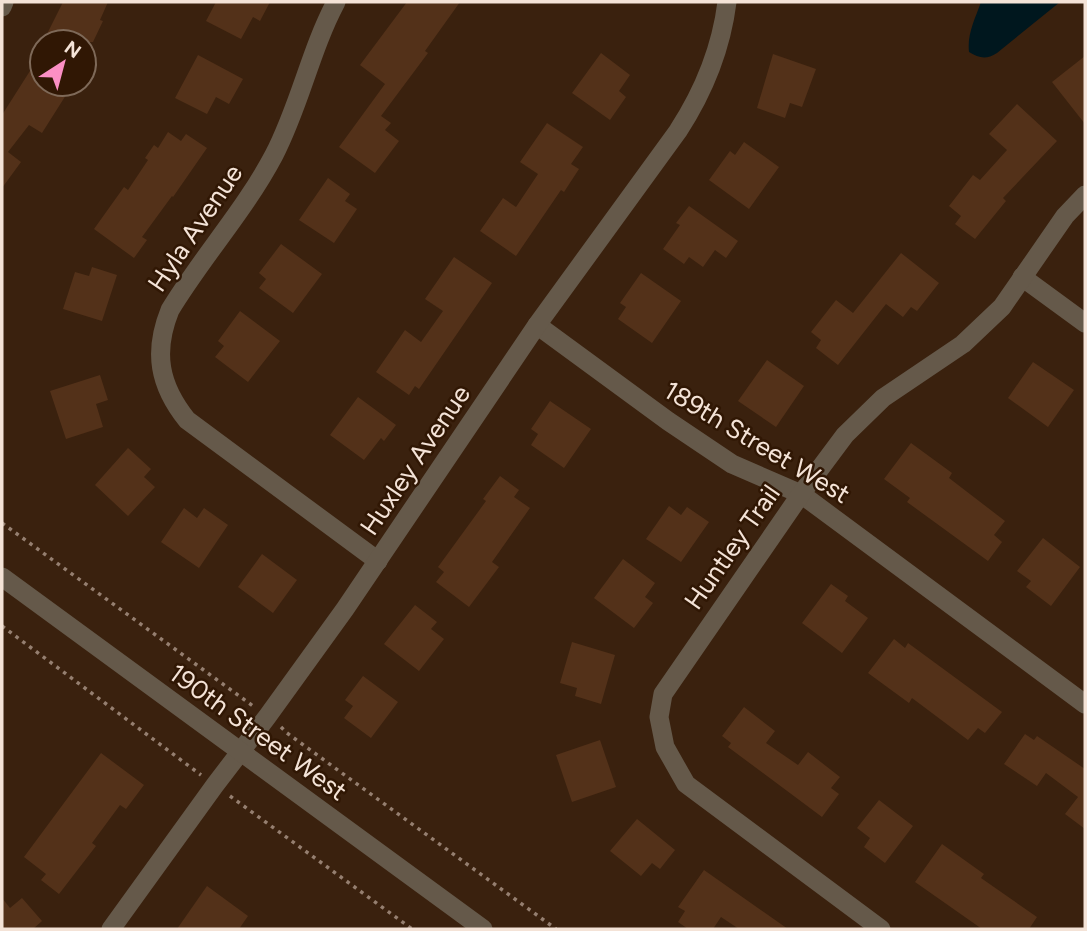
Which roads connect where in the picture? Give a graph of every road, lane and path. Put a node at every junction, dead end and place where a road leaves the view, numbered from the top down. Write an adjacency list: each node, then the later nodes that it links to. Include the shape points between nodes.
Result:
1 (4, 2): 4 (street)
2 (336, 2): 10 (street, Hyla Avenue, via 274,156 170,310 160,360 170,396 187,420)
3 (727, 2): 8 (street, Huxley Avenue, via 712,68 691,111)
4 (2, 7)
5 (1085, 195): 6 (street, Huntley Trail)
6 (1022, 278): 7 (street); 9 (street, Huntley Trail, via 1002,307 963,344 883,398 845,435)
7 (1085, 323)
8 (537, 325): 9 (street, 189th Street West, via 732,464); 10 (street, Huxley Avenue)
9 (801, 494): 13 (street, 189th Street West); 19 (street, Huntley Trail, via 663,694 659,717 665,747 686,784)
10 (378, 561): 14 (street, Huxley Avenue)
11 (2, 577): 14 (street, 190th Street West)
12 (2, 626): 15 (path)
13 (1085, 704)
14 (240, 751): 15 (street, Huxley Avenue); 18 (street, 190th Street West)
15 (215, 785): 16 (street, Huxley Avenue); 17 (path)
16 (111, 929)
17 (412, 929)
18 (483, 929)
19 (881, 929)

